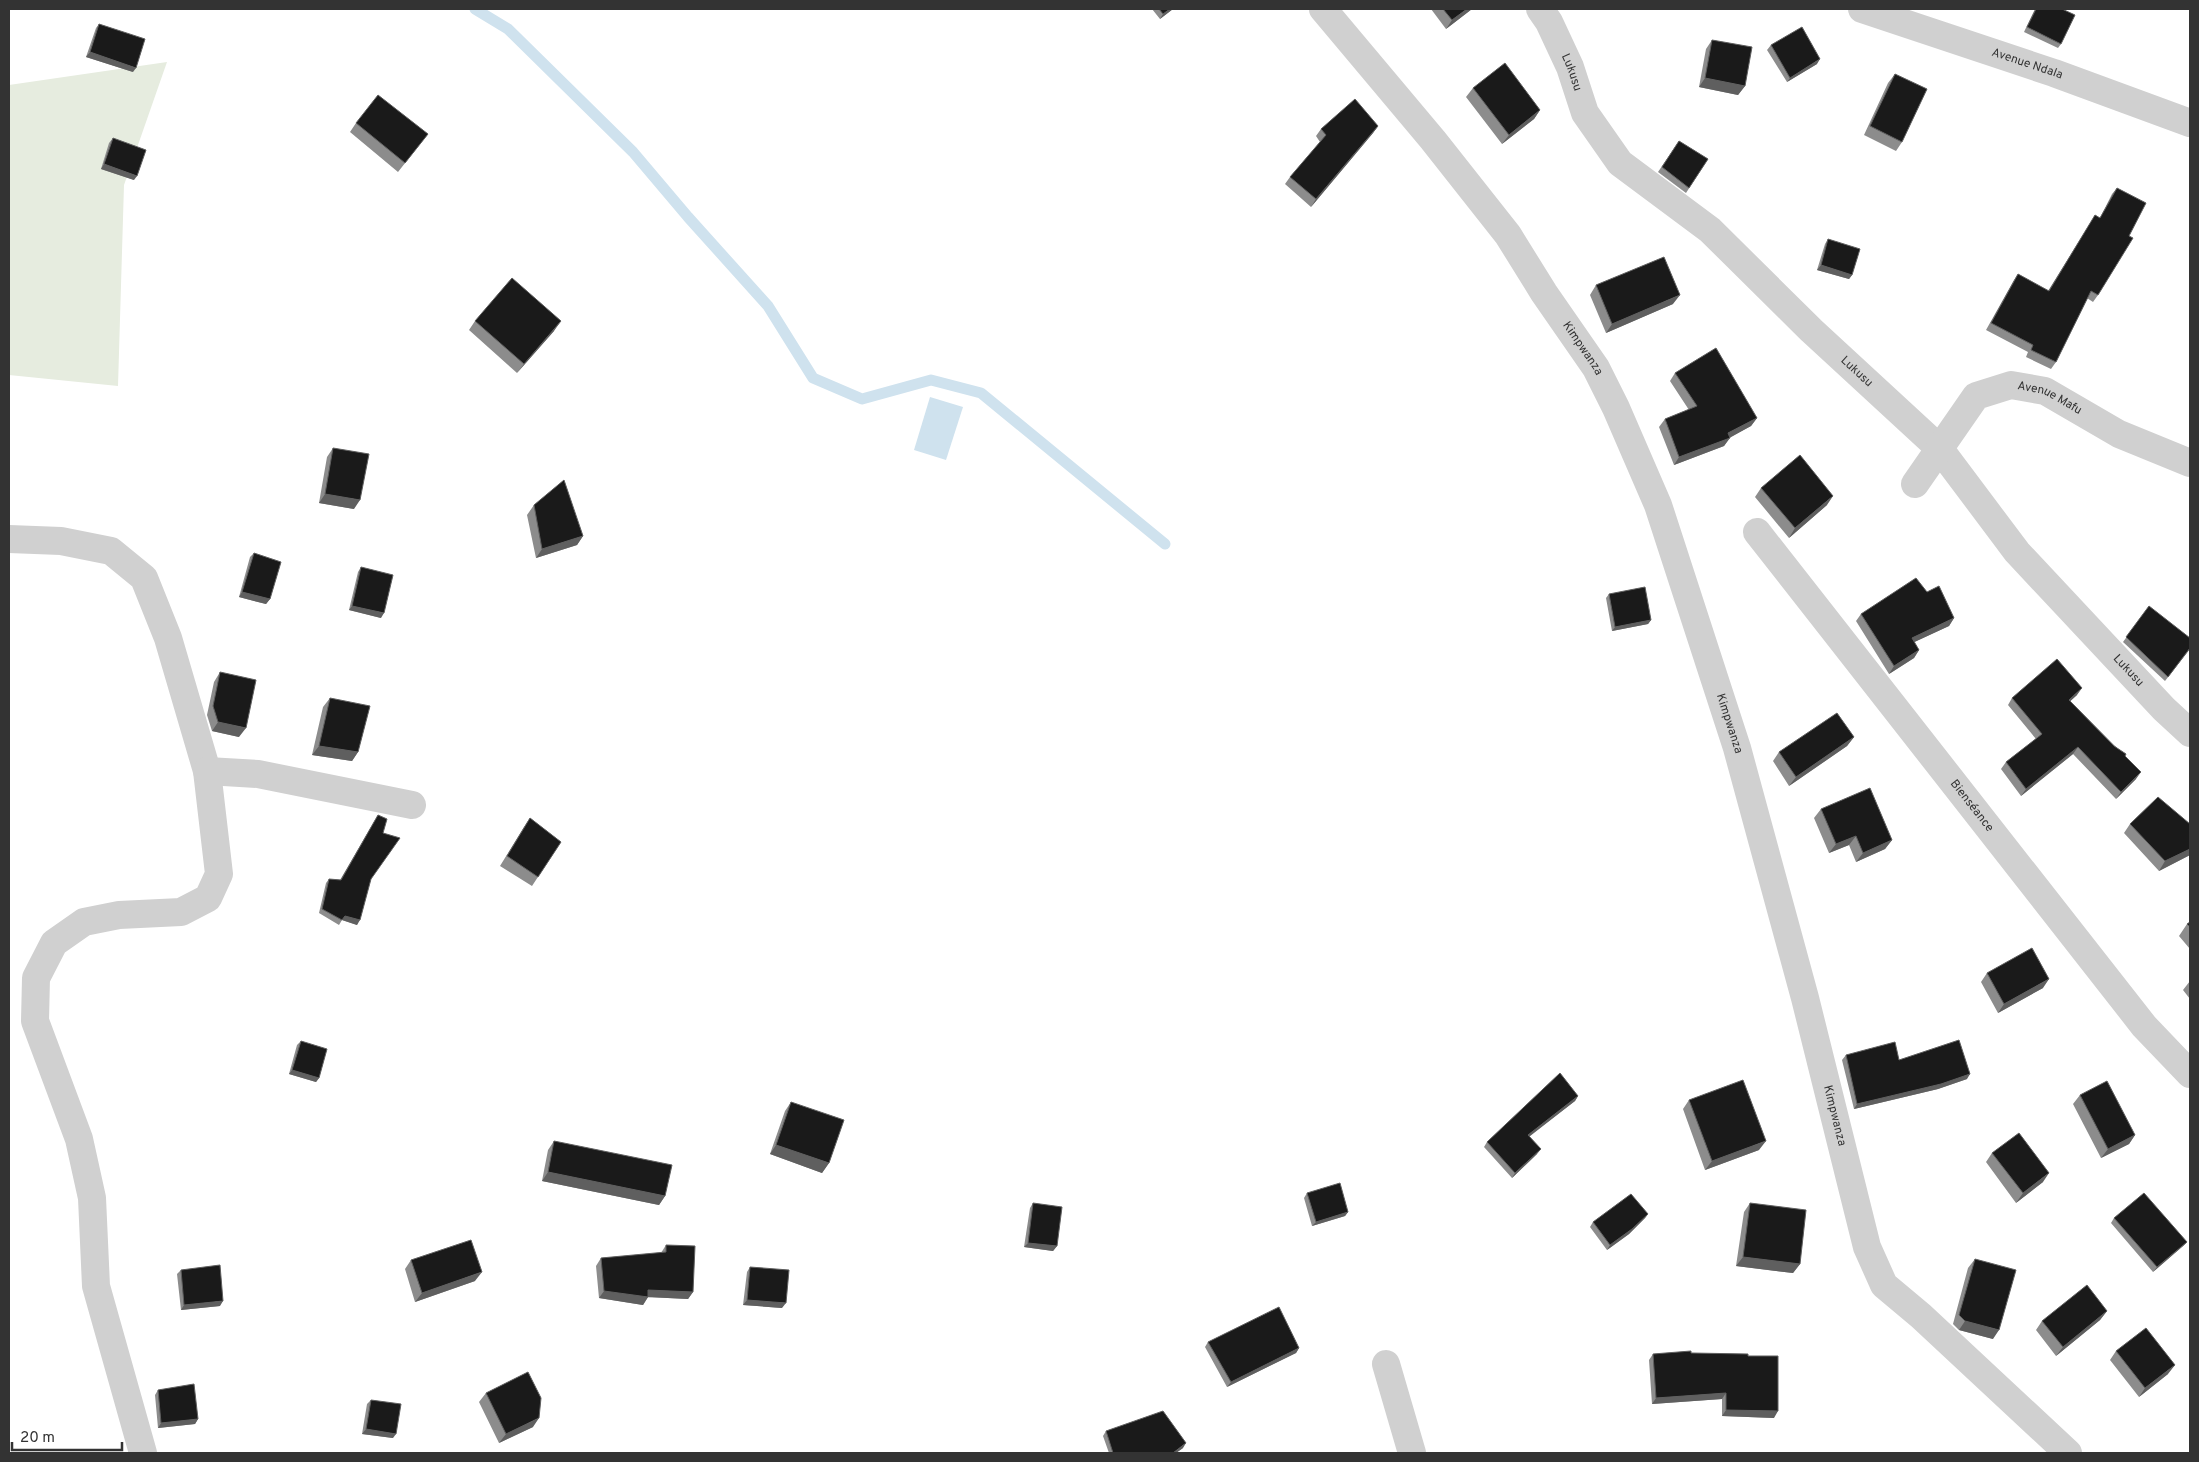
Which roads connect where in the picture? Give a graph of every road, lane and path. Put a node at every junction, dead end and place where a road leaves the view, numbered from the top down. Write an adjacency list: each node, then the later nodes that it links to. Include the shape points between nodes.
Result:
1 (1323, 9): 17 (street, Kimpwanza, via 1434,140 1508,235 1596,368 1620,417 1658,505 1737,748 1868,1247 1884,1285)
2 (1540, 9): 5 (street, Lukusu, via 1570,67 1585,112 1620,163 1710,230 1811,330)
3 (1862, 9): 4 (street, Avenue Ndala, via 2054,72)
4 (2190, 123)
5 (1939, 448): 6 (street, Avenue Mafu, via 1976,396 2011,385 2045,391 2119,434); 7 (street, Avenue Mafu); 10 (street, Lukusu, via 2017,552)
6 (2190, 463)
7 (1915, 484)
8 (1758, 532): 13 (street, Bienséance, via 2144,1026)
9 (9, 539): 11 (street, via 61,541 111,551 144,578 168,638)
10 (2190, 733)
11 (207, 771): 12 (street, via 258,774); 15 (street, via 220,874 208,898 181,912 119,915 84,922 54,943 36,978 35,1021 79,1139 92,1198 96,1286)
12 (412, 805)
13 (2190, 1074)
14 (1386, 1364): 16 (street)
15 (144, 1453)
16 (1412, 1453)
17 (2068, 1453)

